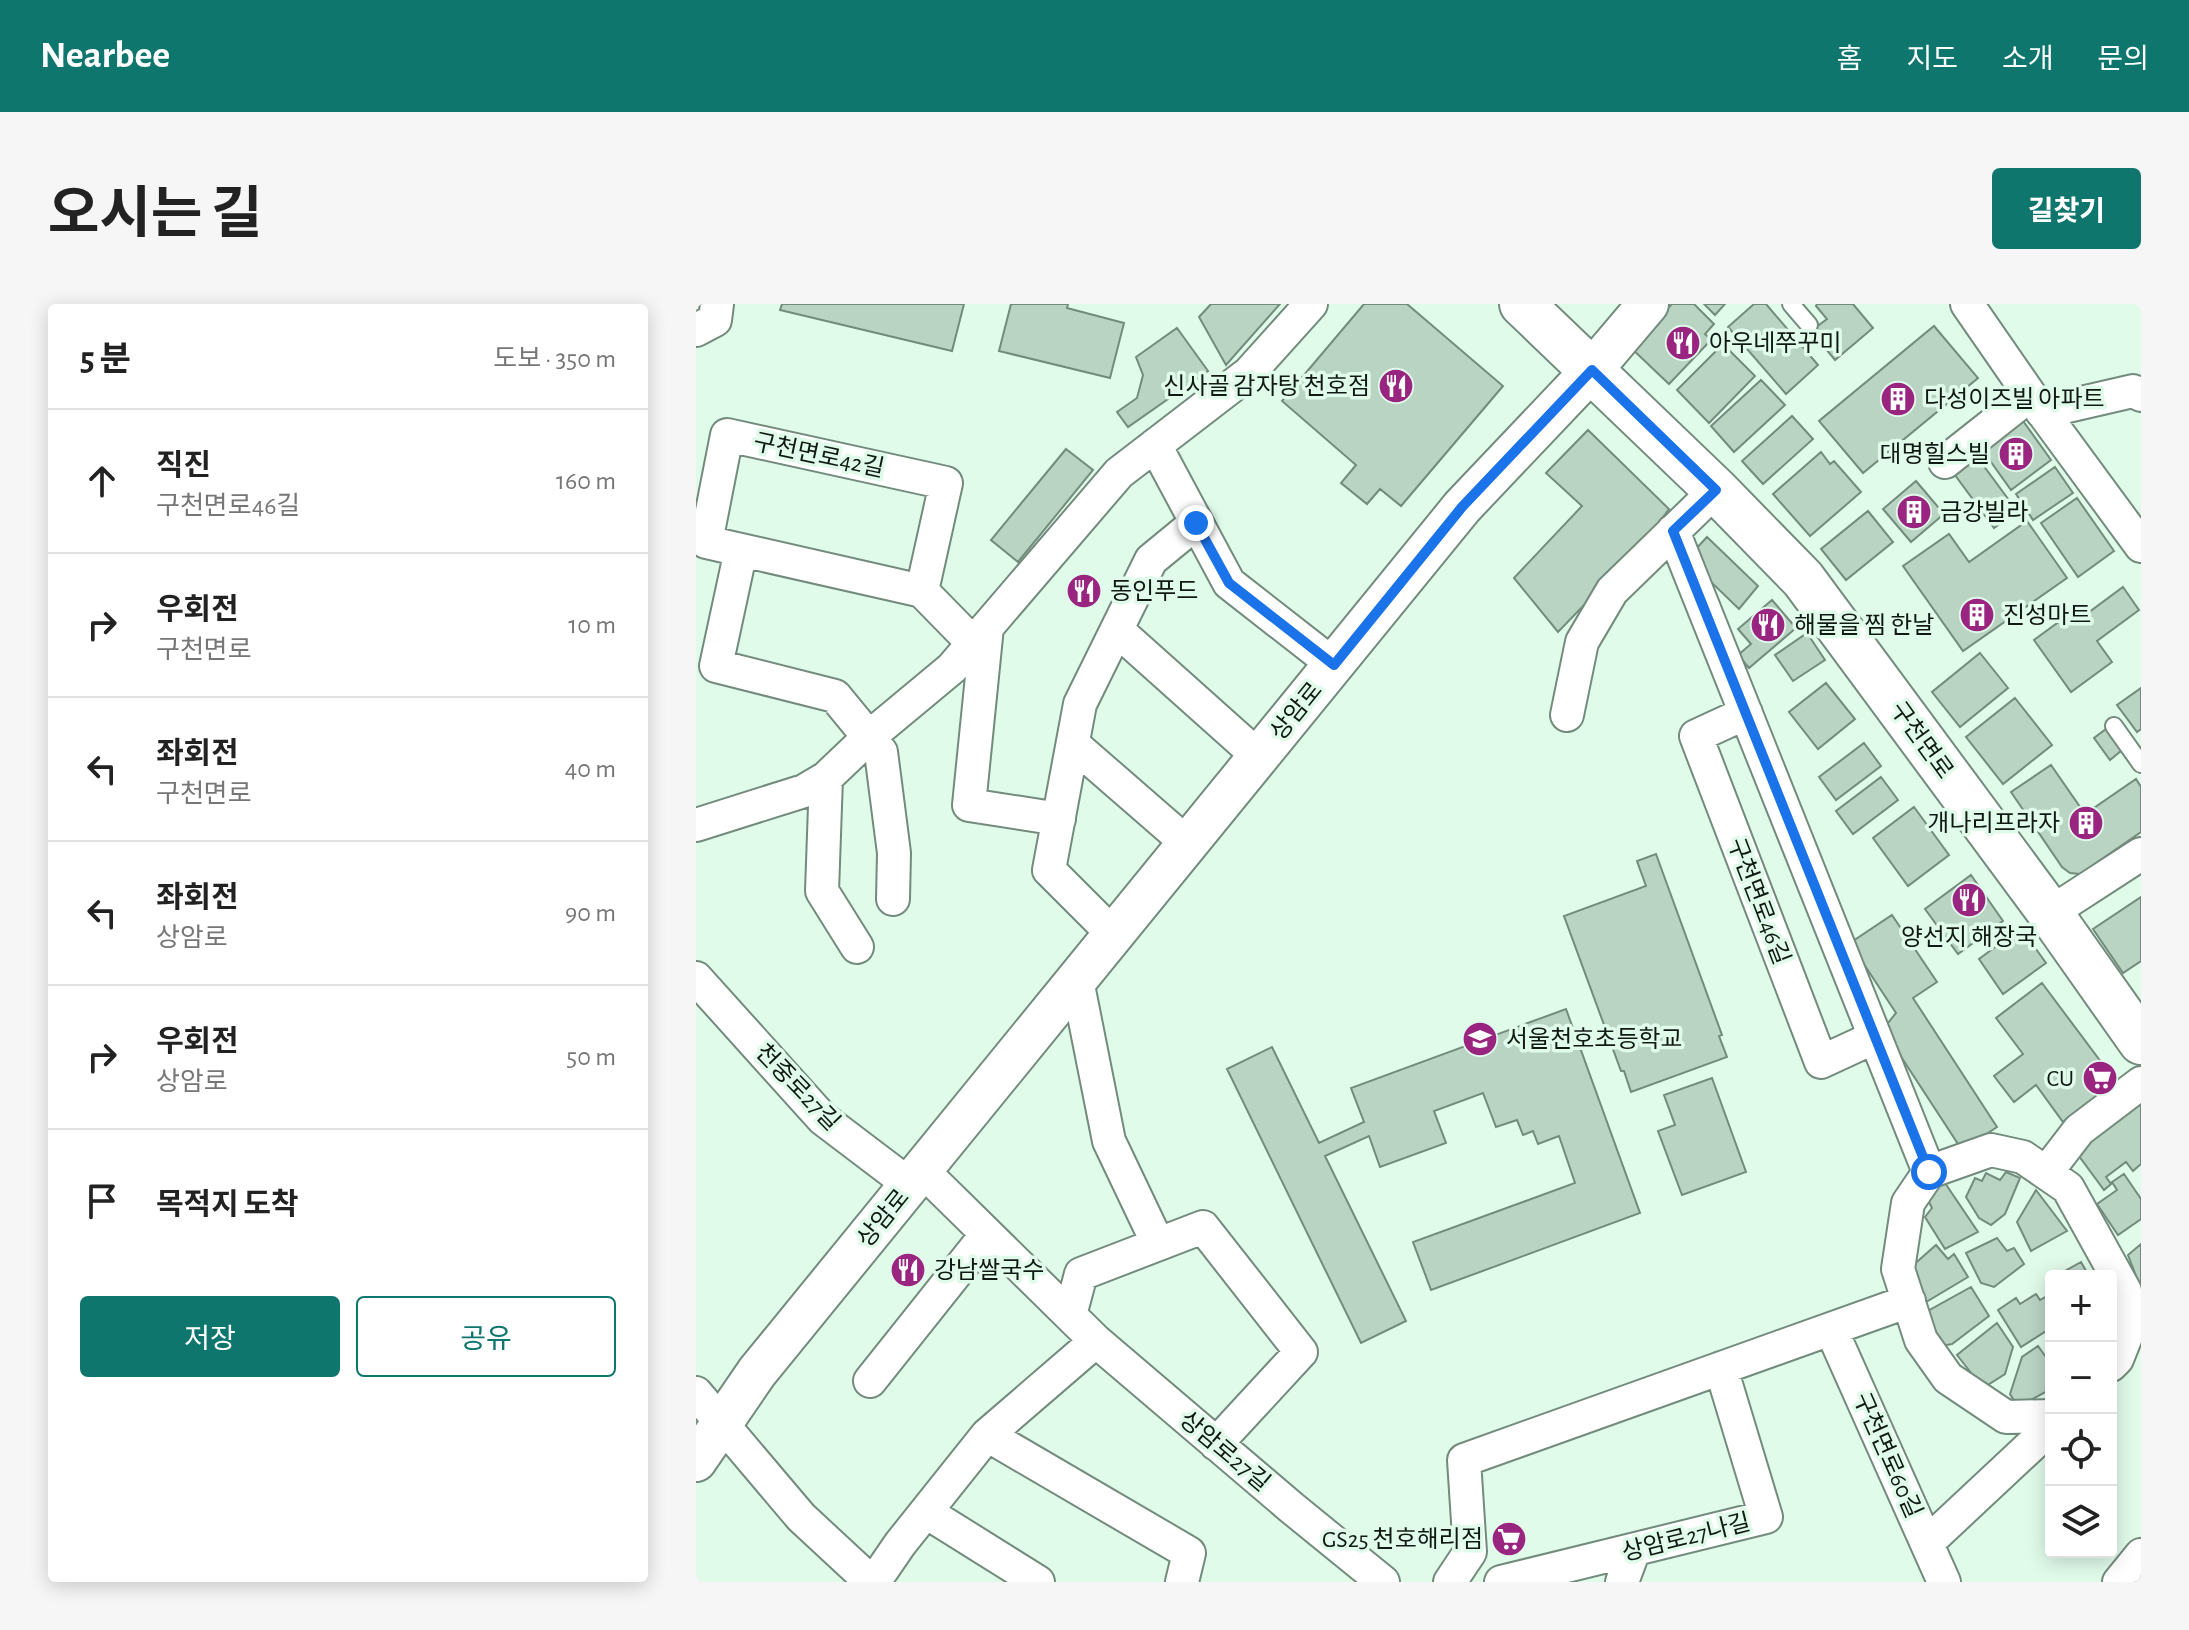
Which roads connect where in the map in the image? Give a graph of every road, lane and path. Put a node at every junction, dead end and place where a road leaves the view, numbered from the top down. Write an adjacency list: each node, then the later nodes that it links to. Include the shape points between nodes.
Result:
1 (717, 304): 8 (street, via 715,320)
2 (1311, 304): 12 (street, via 1249,373)
3 (1522, 304): 9 (main road, 구천면로)
4 (1648, 304): 9 (street, 상암로)
5 (1791, 304): 7 (lane)
6 (1967, 304): 11 (street)
7 (1809, 325)
8 (696, 330)
9 (1592, 370): 14 (main road, 구천면로); 22 (street, 상암로, via 1462,507)
10 (2141, 395): 11 (street, via 2133,391)
11 (2036, 403): 13 (street); 17 (street)
12 (1155, 445): 15 (street, 상암로); 21 (street, via 1119,473)
13 (1945, 462)
14 (1716, 490): 16 (street); 36 (main road, 구천면로, via 1803,579)
15 (1196, 523): 20 (street, via 1151,560); 22 (street, 상암로, via 1229,583)
16 (1673, 531): 23 (street); 24 (street, via 1612,591 1582,642)
17 (2141, 546)
18 (741, 550): 19 (street, 구천면로42길); 19 (street, 구천면로42길, via 706,542 727,435 946,483); 26 (street, via 716,666 835,696)
19 (922, 591): 21 (street)
20 (1117, 630): 27 (street, via 1080,704); 28 (street, 상암로)
21 (980, 635): 26 (street, via 952,668); 31 (street, via 969,805)
22 (1334, 665): 28 (street, 상암로)
23 (1746, 713): 41 (street); 41 (street, 구천면로46길, via 1696,736 1821,1062)
24 (1567, 715)
25 (2114, 726): 29 (lane)
26 (869, 737): 30 (street); 35 (street, via 881,752 894,853)
27 (1073, 744): 31 (street); 33 (street)
28 (1259, 757): 33 (street, 상암로)
29 (2141, 764)
30 (826, 778): 32 (street, via 804,791); 38 (street, via 822,891)
31 (1059, 819): 37 (street, via 1049,870)
32 (696, 825)
33 (1188, 844): 37 (street, 상암로)
34 (2141, 854): 36 (street)
35 (893, 899)
36 (2050, 913): 42 (main road, 구천면로)
37 (1114, 935): 40 (street, 상암로)
38 (857, 947)
39 (696, 978): 46 (street, 천중로27길, via 823,1119)
40 (1077, 980): 46 (street, 상암로); 48 (street, via 1109,1141)
41 (1875, 1037): 44 (street)
42 (2141, 1042)
43 (2141, 1083): 45 (street, via 2079,1130)
44 (1929, 1172): 45 (street, via 1991,1150 2023,1157); 49 (street, via 1908,1203 1898,1269)
45 (2046, 1173): 53 (street, via 2068,1188 2125,1291 2131,1324)
46 (916, 1177): 47 (street, 상암로27길); 58 (street, 상암로, via 757,1372)
47 (987, 1234): 50 (street, 상암로27길); 55 (street)
48 (1158, 1244): 50 (street, via 1081,1274); 61 (street, via 1203,1227 1301,1352)
49 (1909, 1301): 51 (street); 57 (street, via 1921,1340 1948,1378 2006,1417)
50 (1070, 1315): 52 (street, 상암로27길)
51 (1831, 1329): 54 (street); 64 (street, 구천면로60길)
52 (1096, 1341): 60 (street); 61 (street, 상암로27길)
53 (2117, 1359)
54 (1721, 1368): 65 (street, 상암로27나길, via 1766,1517); 71 (street, via 1464,1460 1470,1552)
55 (870, 1381)
56 (696, 1393): 58 (street)
57 (2045, 1416)
58 (722, 1424): 62 (street, 상암로); 68 (street, via 801,1517)
59 (2045, 1433): 64 (street)
60 (987, 1435): 63 (street); 67 (street)
61 (1216, 1444): 70 (street, 상암로27길)
62 (696, 1461)
63 (926, 1512): 68 (street); 69 (street)
64 (1927, 1543): 74 (street, 구천면로60길)
65 (1634, 1550): 72 (street, 상암로27나길); 73 (street)
66 (2141, 1555): 75 (street)
67 (1186, 1568)
68 (872, 1582)
69 (1038, 1582)
70 (1383, 1582)
71 (1450, 1582)
72 (1501, 1582)
73 (1622, 1582)
74 (1944, 1582)
75 (2119, 1582)

